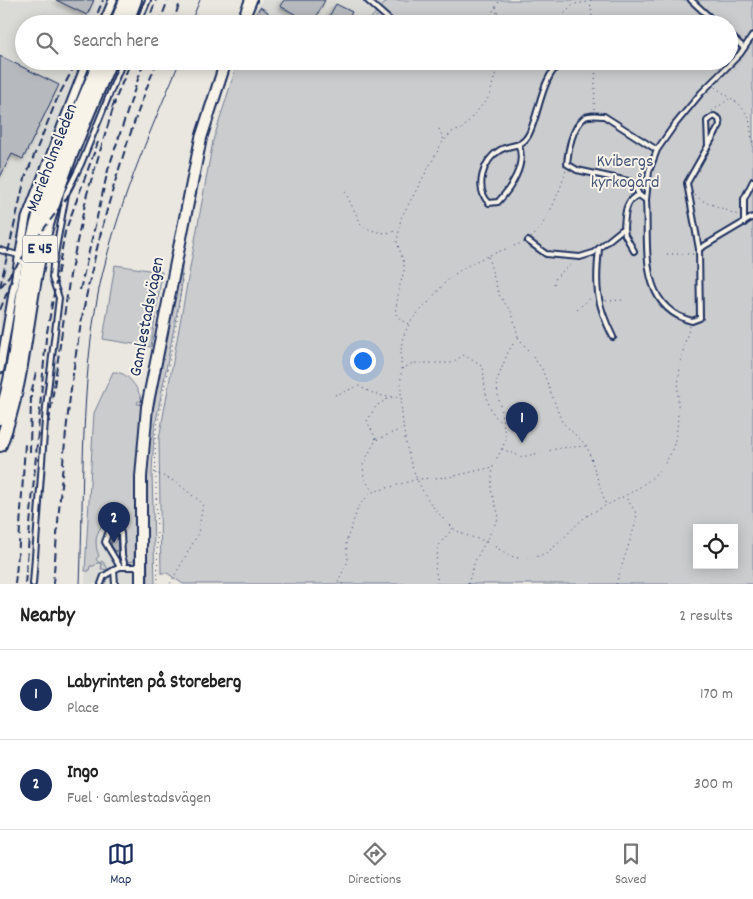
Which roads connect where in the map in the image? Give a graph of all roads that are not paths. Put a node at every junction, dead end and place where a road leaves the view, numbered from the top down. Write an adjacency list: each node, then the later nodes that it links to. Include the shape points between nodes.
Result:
1 (113, 0): 8 (street)
2 (126, 0): 9 (highway)
3 (136, 0): 10 (highway)
4 (148, 0): 11 (lane)
5 (251, 0): 12 (street)
6 (367, 0): 13 (lane)
7 (691, 0): 14 (lane)
8 (107, 15)
9 (120, 15)
10 (130, 15)
11 (142, 15)
12 (245, 15)
13 (384, 15)
14 (707, 15)
15 (753, 35): 17 (lane)
16 (738, 42): 17 (lane)
17 (744, 48): 18 (lane)
18 (738, 54)
19 (84, 70): 40 (street, via 31,202)
20 (96, 70): 43 (highway, Marieholmsleden / E 45, via 52,180 35,232)
21 (106, 70): 44 (highway, Marieholmsleden / E 45, via 47,224 34,281 18,388)
22 (119, 70): 48 (lane, via 66,194 53,265 52,278 59,298 46,407)
23 (223, 70): 46 (street, Gamlestadsvägen, via 199,147 147,407 141,453)
24 (556, 70): 26 (lane, via 547,82 528,135)
25 (723, 70): 28 (lane)
26 (519, 146): 26 (lane, via 499,151 488,164 481,186 482,196 489,203 498,202 514,179 522,153)
27 (708, 146): 27 (lane, via 706,128 711,116 719,119 720,125); 37 (lane, via 687,183)
28 (657, 150): 30 (lane, via 604,116 585,117 577,127 567,164 577,170 633,182); 31 (lane, via 649,171)
29 (753, 181): 33 (lane, via 744,199)
30 (639, 195): 31 (lane); 34 (lane, via 629,202)
31 (646, 200): 37 (lane, via 651,286 673,314 692,321 700,318)
32 (753, 217): 33 (lane)
33 (744, 223): 37 (lane)
34 (624, 228): 36 (lane); 39 (lane)
35 (528, 241): 36 (lane, via 546,254 576,257)
36 (599, 249): 41 (lane, via 595,282 597,296)
37 (699, 249)
38 (0, 250): 40 (lane)
39 (634, 251)
40 (18, 255): 42 (street)
41 (613, 337)
42 (0, 369)
43 (0, 418)
44 (0, 445)
45 (123, 567): 45 (lane, via 121,533 115,529 109,531 106,542); 46 (lane); 47 (lane)
46 (141, 567): 51 (street, Gamlestadsvägen)
47 (114, 570): 49 (lane, via 104,576); 50 (lane)
48 (33, 584)
49 (102, 584)
50 (115, 584)
51 (141, 584)

